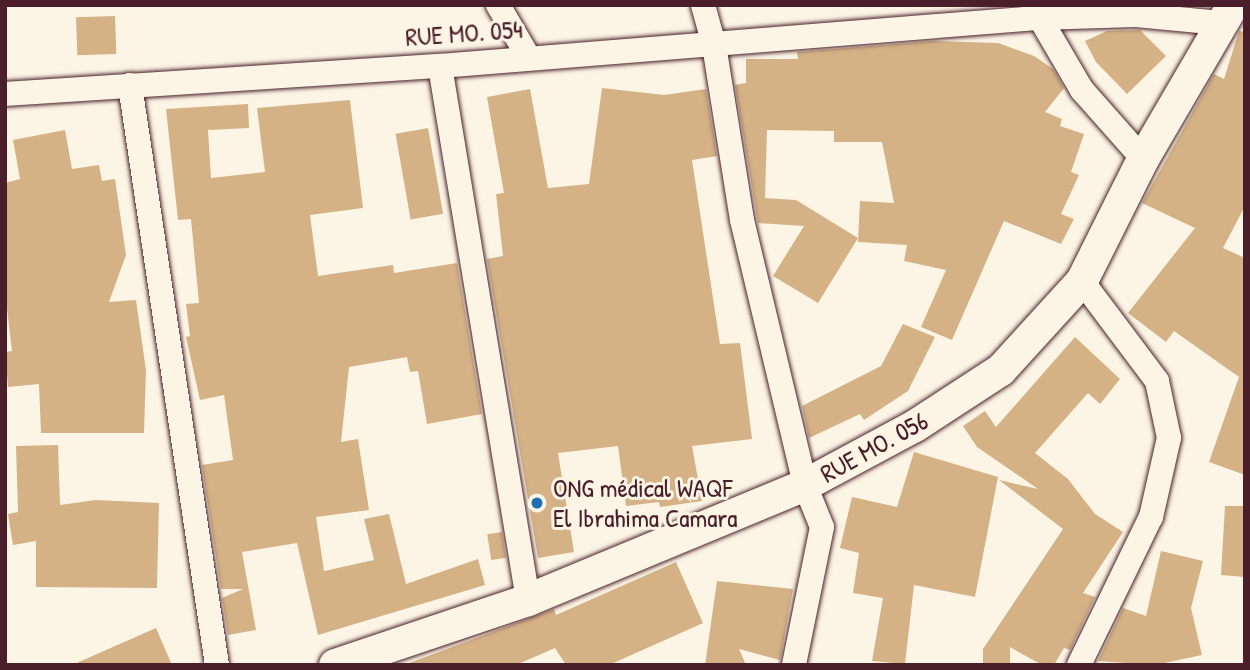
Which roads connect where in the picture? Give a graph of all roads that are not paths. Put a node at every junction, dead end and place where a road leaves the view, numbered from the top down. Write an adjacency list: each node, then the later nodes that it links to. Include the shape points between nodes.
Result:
1 (498, 5): 6 (street)
2 (703, 5): 5 (street)
3 (1035, 12): 4 (street, RUE MO. 054); 5 (street, RUE MO. 054); 10 (street, via 1082,90)
4 (1227, 14): 10 (street, RUE MO. 056)
5 (714, 45): 6 (street, RUE MO. 054); 12 (street, via 742,220)
6 (529, 58): 7 (street, RUE MO. 054)
7 (440, 65): 8 (street, RUE MO. 054); 13 (street)
8 (130, 85): 9 (street, RUE MO. 054); 14 (street)
9 (5, 93)
10 (1143, 159): 11 (street, RUE MO. 056)
11 (1082, 281): 12 (street, RUE MO. 056, via 1001,370 915,426); 17 (street, via 1157,381 1169,438 1151,517)
12 (805, 485): 13 (street, RUE MO. 056); 16 (street, via 822,527)
13 (528, 600): 15 (street, RUE MO. 056)
14 (217, 665)
15 (334, 665)
16 (794, 665)
17 (1079, 665)

